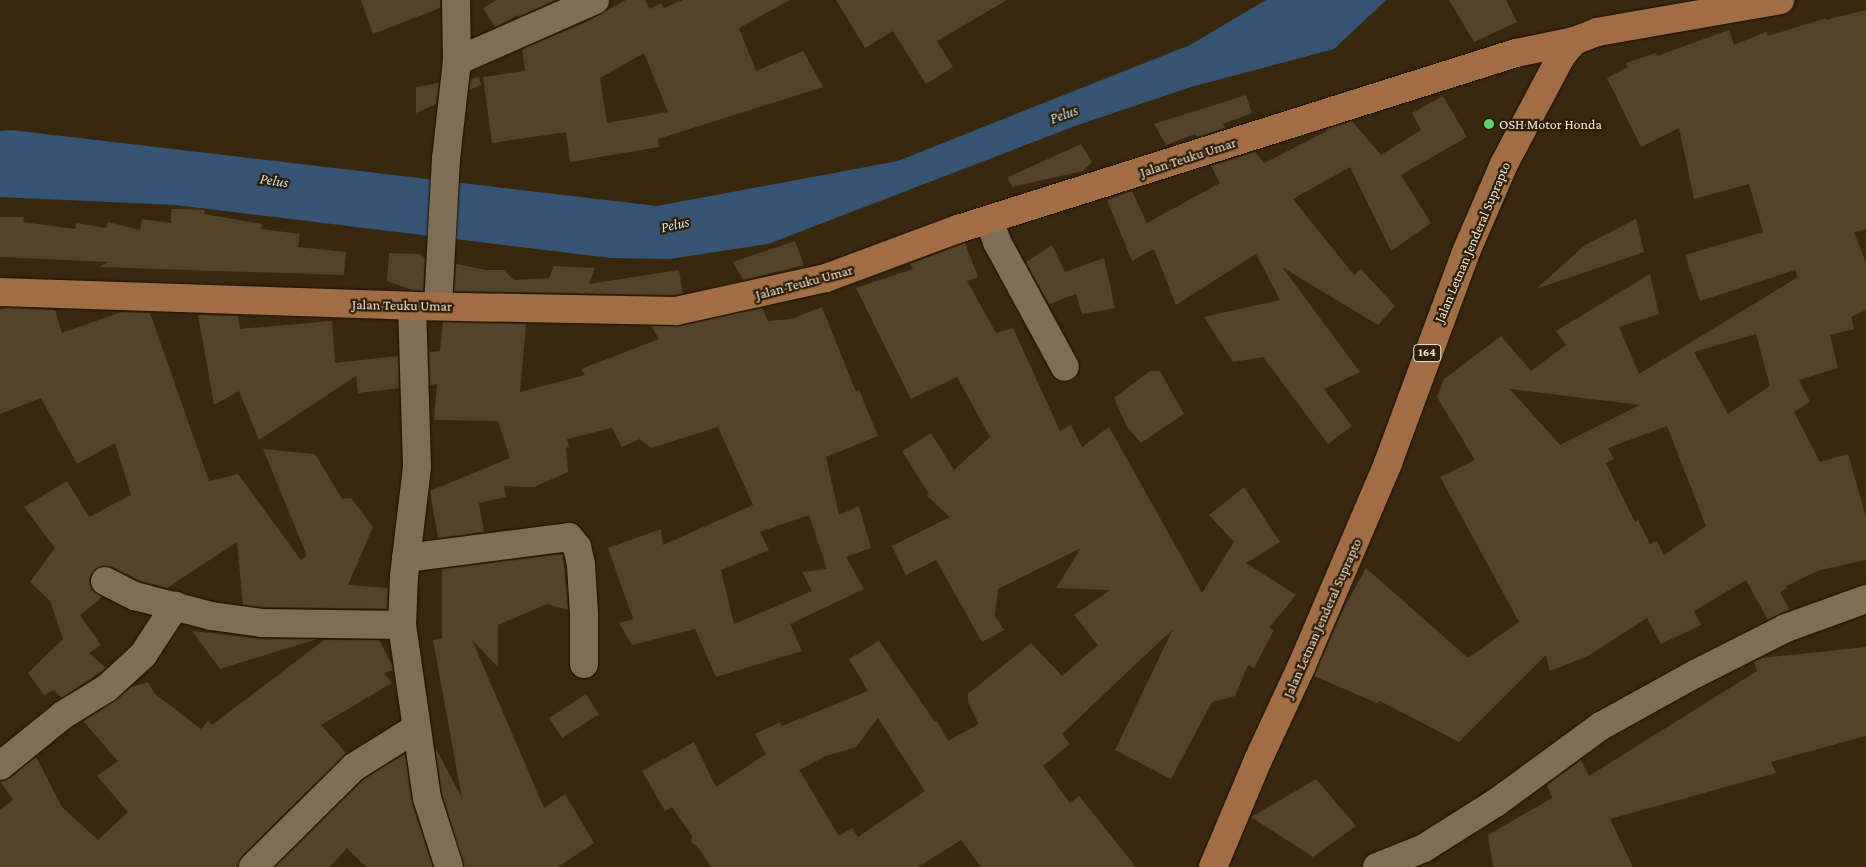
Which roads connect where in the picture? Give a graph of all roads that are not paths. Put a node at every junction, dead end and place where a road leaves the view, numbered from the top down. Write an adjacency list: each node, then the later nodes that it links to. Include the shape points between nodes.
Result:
1 (456, 0): 5 (street)
2 (595, 0): 5 (street)
3 (1780, 0): 4 (main road, via 1597,32)
4 (1574, 41): 6 (main road, Jalan Teuku Umar, via 1516,53); 20 (main road, Jalan Letnan Jenderal Suprapto / 164, via 1562,55 1538,97 1504,164 1466,252 1388,463)
5 (456, 61): 8 (street, via 439,278)
6 (989, 220): 8 (main road, Jalan Teuku Umar, via 826,278 676,311); 9 (street, via 996,242)
7 (0, 292): 8 (main road, Jalan Teuku Umar)
8 (425, 306): 10 (street, via 417,467)
9 (1065, 367)
10 (406, 558): 14 (street); 15 (street, via 569,537 577,547 581,565)
11 (105, 580): 13 (street, via 135,596)
12 (1866, 599): 21 (street, via 1786,628 1695,674 1601,726 1497,802 1424,848)
13 (175, 606): 14 (street, via 211,616 262,623); 17 (street, via 143,655 107,688 63,715)
14 (402, 625): 16 (street)
15 (584, 664)
16 (415, 729): 18 (street, via 354,767); 19 (street, via 427,798)
17 (0, 766)
18 (254, 867)
19 (449, 867)
20 (1213, 867)
21 (1377, 867)

